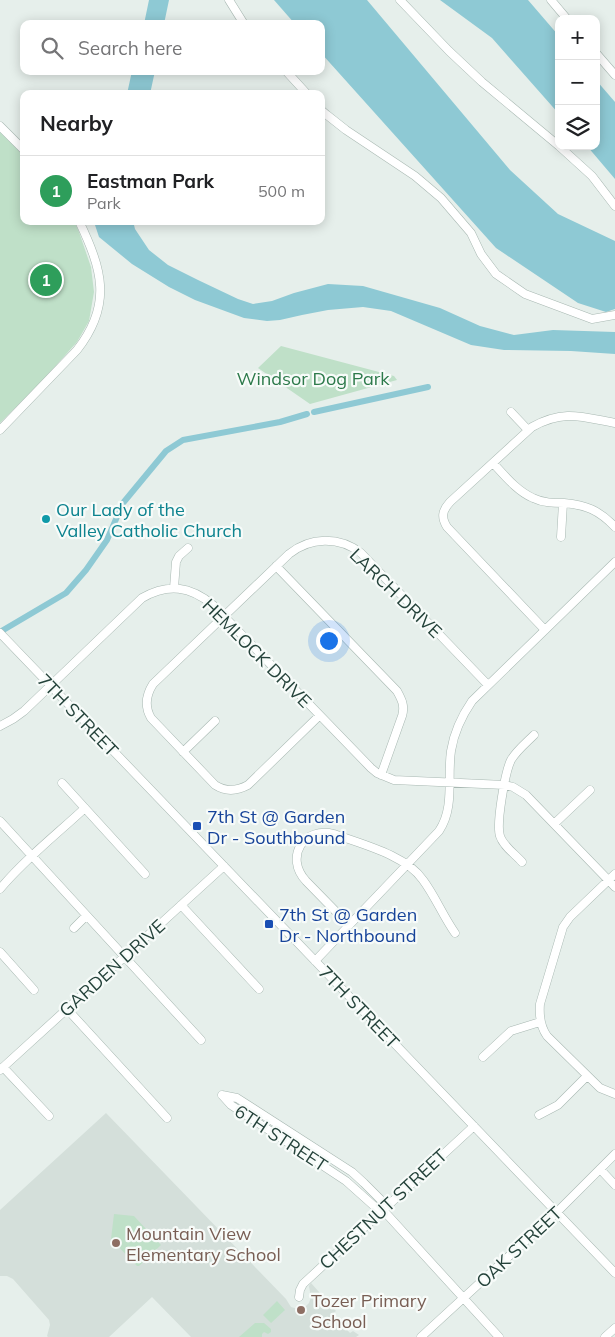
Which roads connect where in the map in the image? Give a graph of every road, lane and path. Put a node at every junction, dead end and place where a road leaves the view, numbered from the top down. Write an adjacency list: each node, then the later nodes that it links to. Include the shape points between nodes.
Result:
1 (229, 0): 5 (street)
2 (400, 0): 12 (street, via 482,82)
3 (551, 0): 4 (street)
4 (564, 15)
5 (242, 20)
6 (600, 58): 8 (street)
7 (290, 75): 9 (street)
8 (615, 75)
9 (303, 90)
10 (325, 113): 17 (street, via 415,176 440,198 471,233 481,254 503,279 525,294 592,319)
11 (0, 126): 13 (street)
12 (555, 143)
13 (20, 146)
14 (563, 150): 15 (street, via 592,176)
15 (615, 206)
16 (81, 225): 20 (street, via 99,269 101,294 96,318 77,350)
17 (615, 314)
18 (511, 412): 21 (street)
19 (615, 423): 21 (street, via 579,416 558,416 543,420)
20 (0, 430)
21 (528, 430): 22 (street)
22 (493, 463): 23 (street, via 523,493 540,501); 24 (street)
23 (563, 503): 26 (street, via 591,508); 27 (street)
24 (442, 513): 25 (street); 33 (street, via 447,527)
25 (433, 514)
26 (615, 527)
27 (561, 537)
28 (188, 548): 31 (street, via 176,562)
29 (615, 562): 33 (street)
30 (276, 566): 32 (street, LARCH DRIVE); 36 (street, LARCH DRIVE, via 295,549 310,543 326,540 351,547); 42 (street, via 402,698 404,710)
31 (174, 588): 32 (street, HEMLOCK DRIVE, via 200,595); 35 (street, HEMLOCK DRIVE, via 159,590 142,598)
32 (224, 617): 37 (street, HEMLOCK DRIVE); 41 (street, LARCH DRIVE, via 148,692 146,704 149,714)
33 (545, 630): 36 (street)
34 (2, 635): 35 (street, 7TH STREET)
35 (50, 685): 39 (street, HEMLOCK DRIVE, via 24,711); 53 (street, 7TH STREET)
36 (488, 685): 43 (street, via 472,701 456,728 450,753)
37 (319, 716): 41 (street, LARCH DRIVE, via 248,785 239,789 218,787); 42 (street, HEMLOCK DRIVE)
38 (215, 721): 41 (street)
39 (0, 726)
40 (534, 735): 45 (street, via 510,763)
41 (183, 752)
42 (381, 775): 43 (street, HEMLOCK DRIVE, via 394,780)
43 (449, 782): 45 (street); 52 (street, via 448,809 443,825)
44 (62, 783): 47 (street)
45 (505, 785): 49 (street, via 526,795); 51 (street, via 499,831 501,839)
46 (590, 790): 49 (street)
47 (85, 808): 50 (street); 54 (street)
48 (0, 821): 50 (street)
49 (554, 824): 56 (street)
50 (32, 856): 58 (street); 60 (street)
51 (522, 862)
52 (407, 865): 61 (street); 61 (street, via 395,857 334,834 316,833 307,838 296,856 300,875); 63 (street, via 423,880)
53 (224, 866): 59 (street, GARDEN DRIVE); 66 (street, 7TH STREET)
54 (145, 874)
55 (615, 874): 56 (street)
56 (608, 880): 57 (street); 70 (street, via 563,927 540,1004)
57 (615, 888)
58 (0, 889)
59 (182, 905): 65 (street, GARDEN DRIVE); 67 (street)
60 (86, 916): 62 (street); 65 (street)
61 (349, 925): 66 (street)
62 (74, 928)
63 (455, 933)
64 (0, 952): 68 (street)
65 (124, 957): 69 (street, GARDEN DRIVE); 71 (street)
66 (314, 960): 79 (street, 7TH STREET)
67 (259, 989)
68 (34, 990)
69 (67, 1009): 73 (street, GARDEN DRIVE); 78 (street)
70 (540, 1022): 72 (street, via 511,1031); 74 (street, via 547,1036)
71 (201, 1040)
72 (483, 1057)
73 (2, 1069): 77 (street)
74 (587, 1076): 75 (street, via 604,1090); 76 (street, via 558,1104)
75 (615, 1094)
76 (539, 1115)
77 (49, 1116)
78 (167, 1118)
79 (474, 1126): 83 (street, CHESTNUT STREET); 84 (street, 7TH STREET)
80 (615, 1154): 81 (street, OAK STREET)
81 (600, 1169): 82 (street); 84 (street, OAK STREET)
82 (615, 1185)
83 (383, 1210): 83 (street, 6TH STREET, via 381,1200 352,1172 238,1098 222,1095 231,1105 346,1180 374,1206); 86 (street, CHESTNUT STREET, via 303,1284); 87 (street, 6TH STREET)
84 (557, 1212): 85 (street, 7TH STREET); 87 (street, OAK STREET)
85 (615, 1272)
86 (299, 1297)
87 (464, 1298): 89 (street, OAK STREET); 90 (street, 6TH STREET)
88 (615, 1328): 91 (street)
89 (421, 1337)
90 (499, 1337)
91 (605, 1337)

